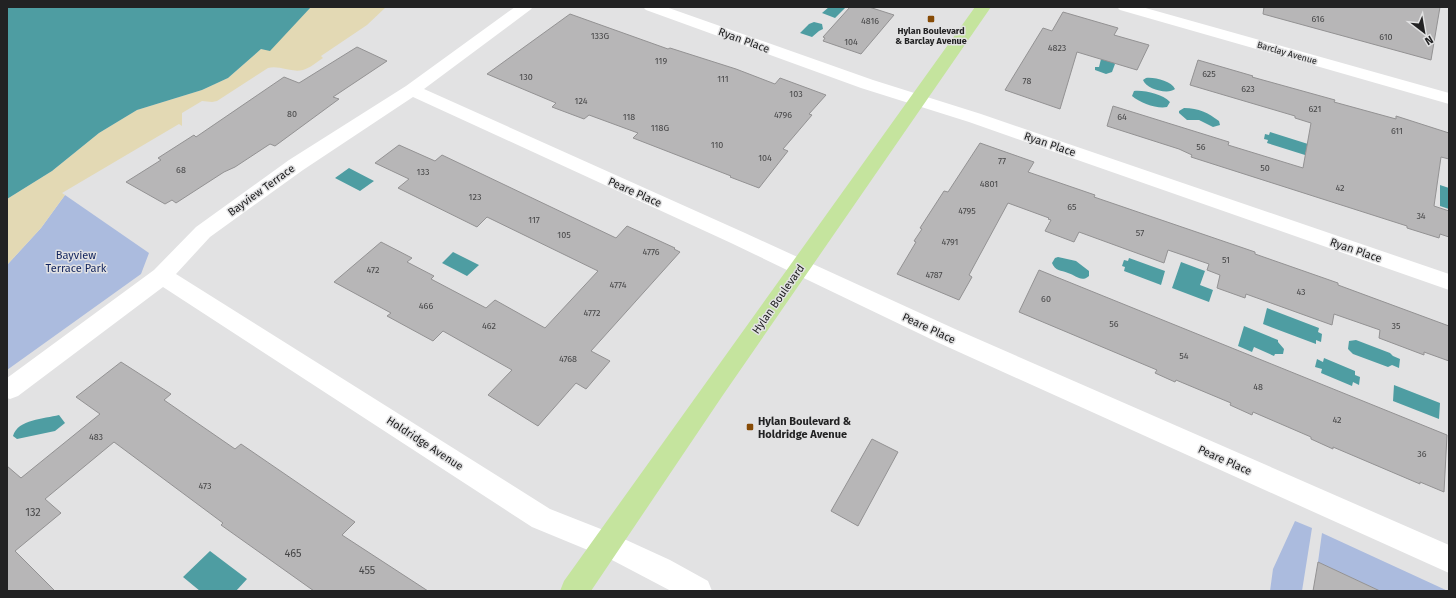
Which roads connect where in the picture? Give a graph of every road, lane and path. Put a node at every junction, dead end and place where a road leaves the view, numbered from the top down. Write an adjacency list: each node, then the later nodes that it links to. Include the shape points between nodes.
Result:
1 (524, 7): 5 (street, Bayview Terrace)
2 (651, 7): 7 (street, Ryan Place)
3 (983, 7): 7 (main road, Hylan Boulevard)
4 (1125, 7): 6 (street, Barclay Avenue)
5 (412, 90): 8 (street, Peare Place); 9 (street, Bayview Terrace, via 296,165 203,232)
6 (1449, 99)
7 (919, 100): 8 (main road, Hylan Boulevard); 10 (street, Ryan Place)
8 (800, 268): 12 (main road, Hylan Boulevard); 13 (street, Peare Place)
9 (162, 276): 11 (street, Bayview Terrace); 12 (street, Holdridge Avenue, via 541,518)
10 (1449, 282)
11 (10, 389)
12 (607, 544): 14 (main road, Hylan Boulevard); 15 (street, Holdridge Avenue, via 669,573)
13 (1449, 559)
14 (574, 591)
15 (698, 591)

